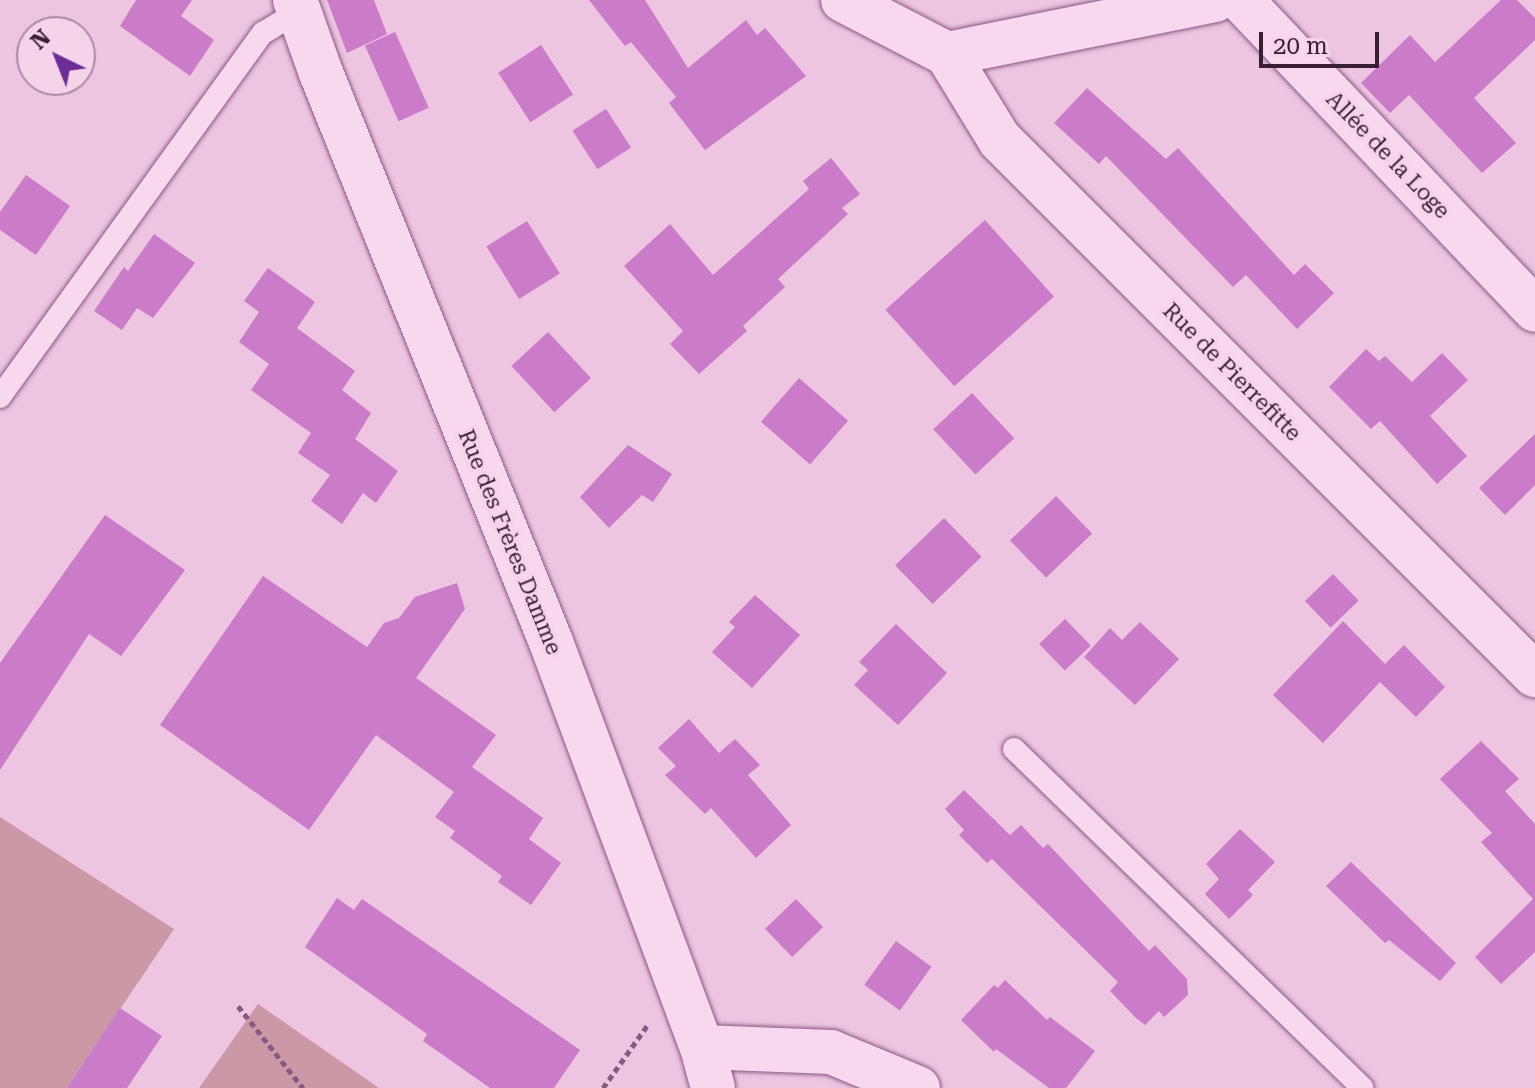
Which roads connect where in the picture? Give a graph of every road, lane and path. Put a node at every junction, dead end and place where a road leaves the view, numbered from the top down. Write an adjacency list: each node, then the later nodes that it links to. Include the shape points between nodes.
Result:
1 (843, 0): 5 (street)
2 (1216, 0): 5 (street)
3 (1241, 0): 6 (street, Allée de la Loge)
4 (297, 6): 7 (lane, via 263,33); 10 (street, Rue des Frères Damme, via 551,642)
5 (947, 54): 8 (street, Rue de Pierrefitte, via 1000,140)
6 (1535, 310)
7 (0, 397)
8 (1535, 675)
9 (1014, 749): 16 (lane)
10 (678, 983): 12 (street, Rue des Frères Damme); 14 (path)
11 (238, 1006): 13 (path)
12 (707, 1068): 15 (street, via 831,1052)
13 (303, 1088)
14 (603, 1088)
15 (918, 1088)
16 (1362, 1088)

